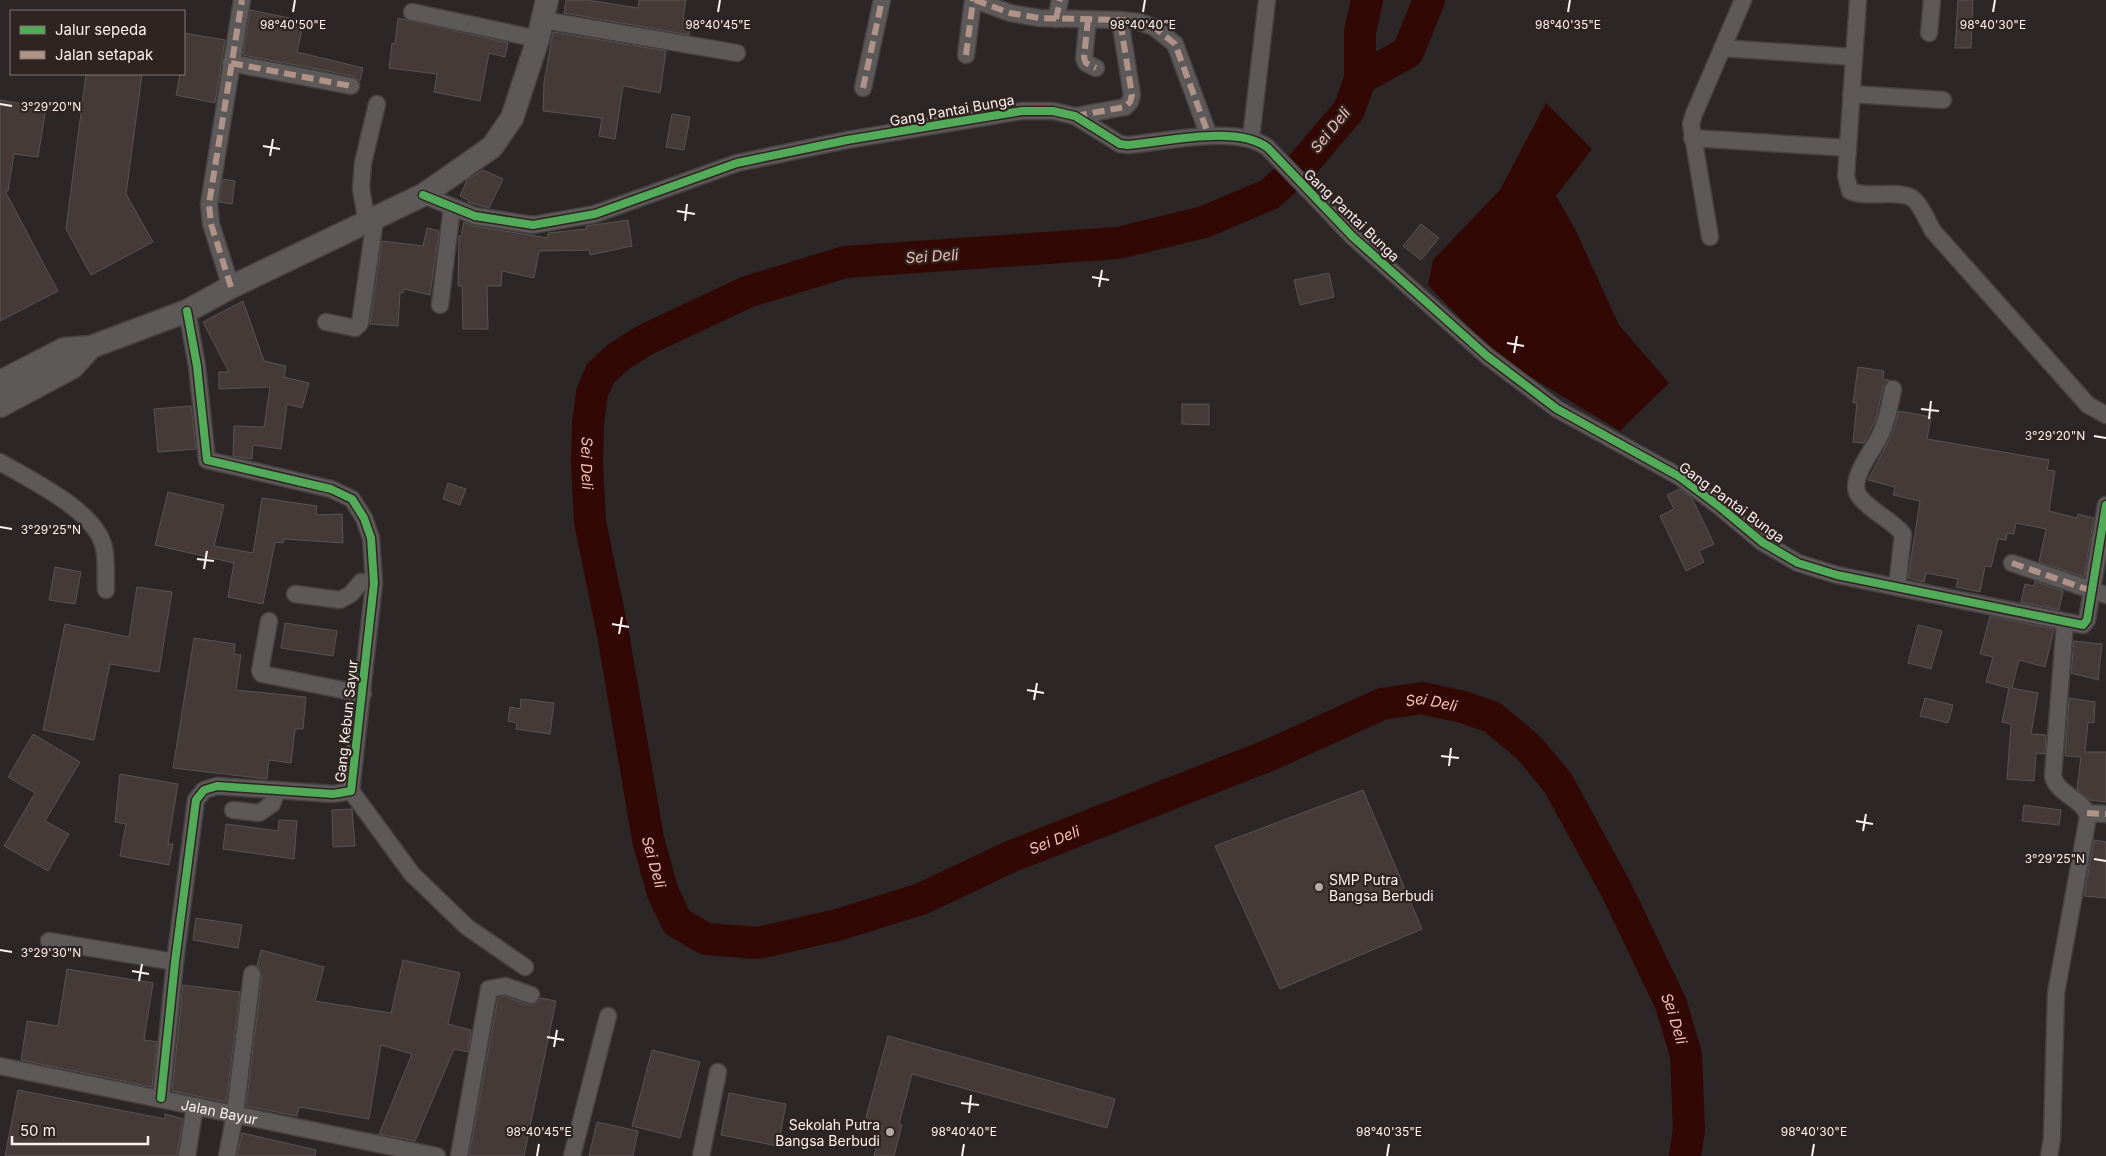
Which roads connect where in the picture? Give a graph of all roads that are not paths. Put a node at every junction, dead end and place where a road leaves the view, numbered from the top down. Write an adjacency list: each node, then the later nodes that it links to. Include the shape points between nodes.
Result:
1 (242, 0): 19 (street)
2 (882, 0): 22 (street)
3 (974, 0): 10 (street, via 1010,13); 17 (street)
4 (1060, 0): 10 (street)
5 (1267, 0): 28 (street)
6 (1743, 0): 15 (street)
7 (1858, 0): 18 (street)
8 (1932, 0): 14 (street)
9 (412, 12): 12 (street)
10 (1056, 19): 11 (street)
11 (1088, 19): 13 (street); 20 (street, via 1084,58 1086,63)
12 (543, 20): 16 (street); 31 (main road, via 512,118 501,137 492,147)
13 (1120, 20): 26 (street, via 1132,95 1130,102 1125,107); 27 (street, via 1154,27 1174,44)
14 (1929, 33)
15 (1722, 48): 18 (street); 29 (street, via 1694,114)
16 (736, 53)
17 (966, 55)
18 (1854, 57): 23 (street)
19 (232, 63): 21 (street); 35 (street, via 210,204 211,224)
20 (1096, 68)
21 (351, 86)
22 (863, 88)
23 (1851, 94): 24 (street); 30 (street)
24 (1943, 100)
25 (377, 104): 33 (street, via 363,163 361,189)
26 (1075, 116): 27 (street, Gang Pantai Bunga, via 1120,144); 32 (street, Gang Pantai Bunga, via 1053,111 1022,111 847,140 737,163 595,214 547,223 516,224 475,216)
27 (1209, 136): 28 (street, Gang Pantai Bunga)
28 (1251, 138): 48 (street, Gang Pantai Bunga, via 1268,148 1344,227 1487,356 1557,409 1680,478 1762,542 1798,563 1836,576)
29 (1692, 138): 30 (street); 34 (street)
30 (1848, 148): 43 (street, via 1846,183 1850,191 1913,199 1933,231 2081,398)
31 (423, 195): 32 (street, Gang Pantai Bunga); 33 (main road)
32 (452, 207): 36 (street)
33 (371, 221): 35 (main road); 38 (street, via 360,323 356,328)
34 (1710, 237)
35 (231, 287): 37 (main road)
36 (440, 304)
37 (187, 311): 39 (main road); 47 (street, Gang Kebun Sayur, via 197,366 207,460 331,489 352,499 371,538)
38 (326, 322)
39 (91, 347): 40 (main road, via 64,348); 42 (main road, via 73,367)
40 (0, 382)
41 (1893, 389): 48 (street, via 1881,434 1856,483 1858,494 1868,506 1903,534)
42 (0, 406)
43 (2106, 415)
44 (0, 462): 49 (street, via 74,508 90,522 104,548)
45 (2106, 505): 50 (street, Gang Pantai Bunga)
46 (2012, 563): 50 (street)
47 (374, 583): 51 (street, via 361,582 351,594 340,600); 54 (street, Gang Kebun Sayur)
48 (1896, 587): 53 (street, Gang Pantai Bunga)
49 (106, 590)
50 (2099, 593): 53 (street, Gang Pantai Bunga, via 2085,623)
51 (296, 594)
52 (269, 620): 54 (street, via 262,674)
53 (2065, 623): 58 (street, via 2053,776 2056,785)
54 (363, 694): 56 (street, Gang Kebun Sayur)
55 (277, 790): 56 (street, Gang Kebun Sayur, via 333,794); 57 (street, via 272,804 259,813); 61 (street, Gang Kebun Sayur, via 217,786 200,794 196,800)
56 (351, 791): 62 (street, via 412,874 467,927)
57 (233, 810)
58 (2087, 813): 59 (street); 77 (street, via 2056,992)
59 (2106, 814)
60 (49, 941): 61 (street)
61 (175, 962): 68 (street, Gang Kebun Sayur)
62 (524, 967)
63 (252, 974): 70 (street)
64 (531, 995): 74 (street, via 505,986 489,989)
65 (608, 1016): 75 (street)
66 (0, 1066): 68 (street, Jalan Bayur)
67 (718, 1072): 76 (street)
68 (161, 1098): 69 (street, Jalan Bayur)
69 (195, 1106): 70 (street, Jalan Bayur); 71 (street)
70 (235, 1114): 72 (street); 73 (street, Jalan Bayur)
71 (187, 1156)
72 (227, 1156)
73 (437, 1156)
74 (458, 1156)
75 (572, 1156)
76 (701, 1156)
77 (2050, 1156)

